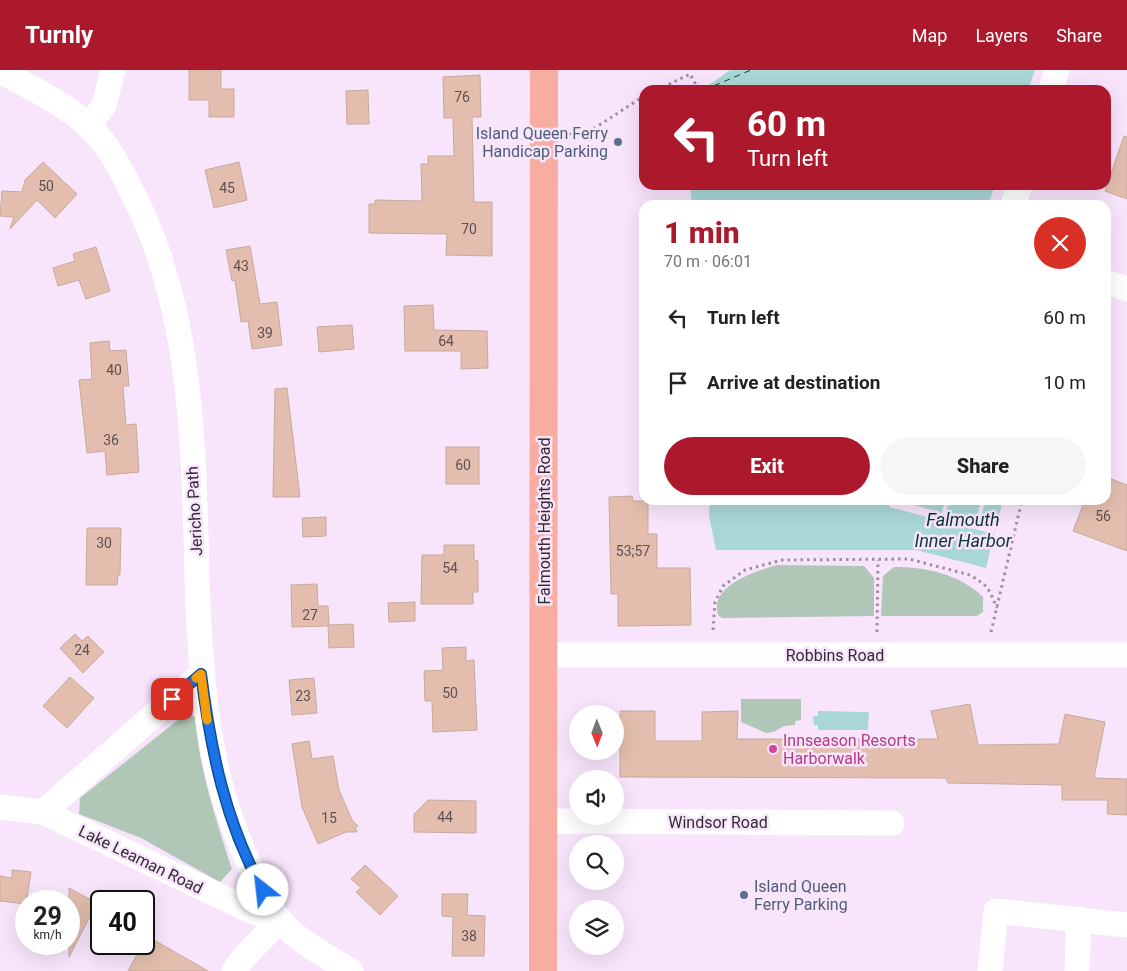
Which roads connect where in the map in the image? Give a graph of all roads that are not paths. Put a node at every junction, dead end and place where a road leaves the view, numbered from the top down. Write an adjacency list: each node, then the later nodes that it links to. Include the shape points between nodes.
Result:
1 (113, 70): 6 (street, via 104,105)
2 (544, 70): 9 (main road, Falmouth Heights Road)
3 (1058, 70): 5 (street)
4 (0, 71): 6 (street, Jericho Path, via 45,95)
5 (1053, 85)
6 (90, 126): 11 (street, Jericho Path, via 112,156 147,222 174,312 188,396)
7 (1111, 284): 8 (street)
8 (1127, 289)
9 (544, 655): 10 (street, Robbins Road); 14 (main road, Falmouth Heights Road)
10 (1127, 655)
11 (201, 674): 13 (street); 17 (street, Jericho Path, via 208,734 229,816 247,861)
12 (0, 807): 13 (street, Lake Leaman Road)
13 (43, 812): 17 (street, Lake Leaman Road, via 251,911)
14 (544, 821): 15 (street, Windsor Road); 21 (main road, Falmouth Heights Road)
15 (892, 823)
16 (1080, 919): 18 (street); 22 (street, via 996,911); 23 (street)
17 (280, 920): 19 (street); 20 (street, Jericho Path, via 304,941)
18 (1127, 925)
19 (234, 971)
20 (351, 971)
21 (543, 971)
22 (990, 971)
23 (1077, 971)

